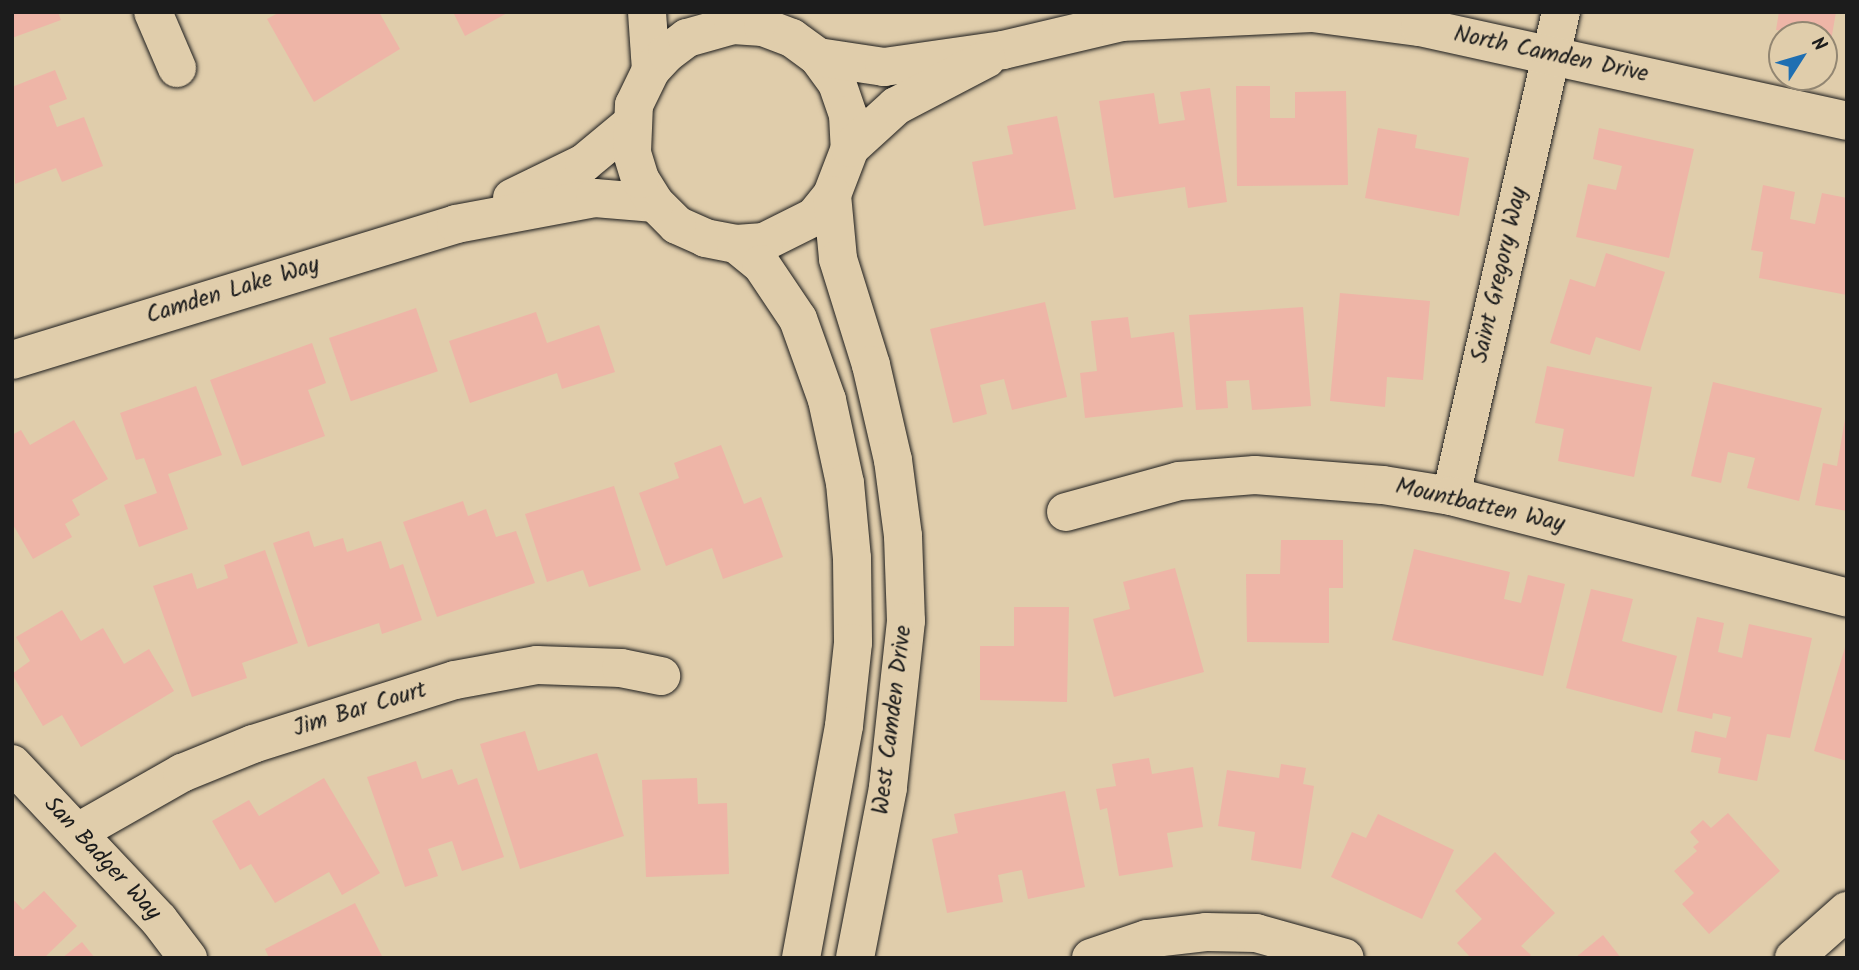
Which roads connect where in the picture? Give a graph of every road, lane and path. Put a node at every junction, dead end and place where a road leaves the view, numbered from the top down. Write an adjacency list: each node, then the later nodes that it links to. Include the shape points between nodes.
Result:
1 (153, 12): 9 (street)
2 (648, 12): 10 (street)
3 (1560, 12): 7 (street, Saint Gregory Way)
4 (1194, 14): 6 (street, North Camden Drive, via 1121,22); 7 (street, North Camden Drive, via 1312,13 1420,27)
5 (723, 19): 8 (street, via 783,35); 10 (street, via 687,38)
6 (1003, 50): 8 (street, North Camden Drive, via 884,67); 13 (street, North Camden Drive, via 896,106)
7 (1550, 54): 11 (street, North Camden Drive); 19 (street, Saint Gregory Way)
8 (818, 57): 13 (street, via 837,83 848,115)
9 (177, 68)
10 (651, 70): 12 (street)
11 (1847, 121)
12 (631, 124): 15 (street, via 640,179); 16 (street, Camden Lake Way, via 584,163)
13 (850, 148): 14 (street)
14 (832, 195): 17 (street, via 814,217 790,233 764,242); 28 (street, West Camden Drive, via 838,259 871,365 893,460 906,609 888,788)
15 (655, 203): 16 (street, Camden Lake Way, via 594,198); 17 (street, via 677,225 706,239)
16 (456, 224): 18 (street, Camden Lake Way)
17 (736, 244): 27 (street, West Camden Drive, via 761,264 798,319 827,400 845,483 852,558 853,643 844,726)
18 (12, 360)
19 (1451, 496): 20 (street, Mountbatten Way, via 1383,485 1255,475 1179,481); 21 (street, Mountbatten Way)
20 (1066, 512)
21 (1847, 598)
22 (661, 676): 24 (street, Jim Bar Court, via 621,668 551,665 454,680 241,748 182,773)
23 (12, 764): 24 (street, San Badger Way)
24 (78, 832): 26 (street, San Badger Way)
25 (1847, 911): 31 (street)
26 (188, 958)
27 (801, 958)
28 (855, 958)
29 (1091, 958): 30 (street, via 1147,939 1206,932 1256,933)
30 (1345, 958)
31 (1794, 958)

